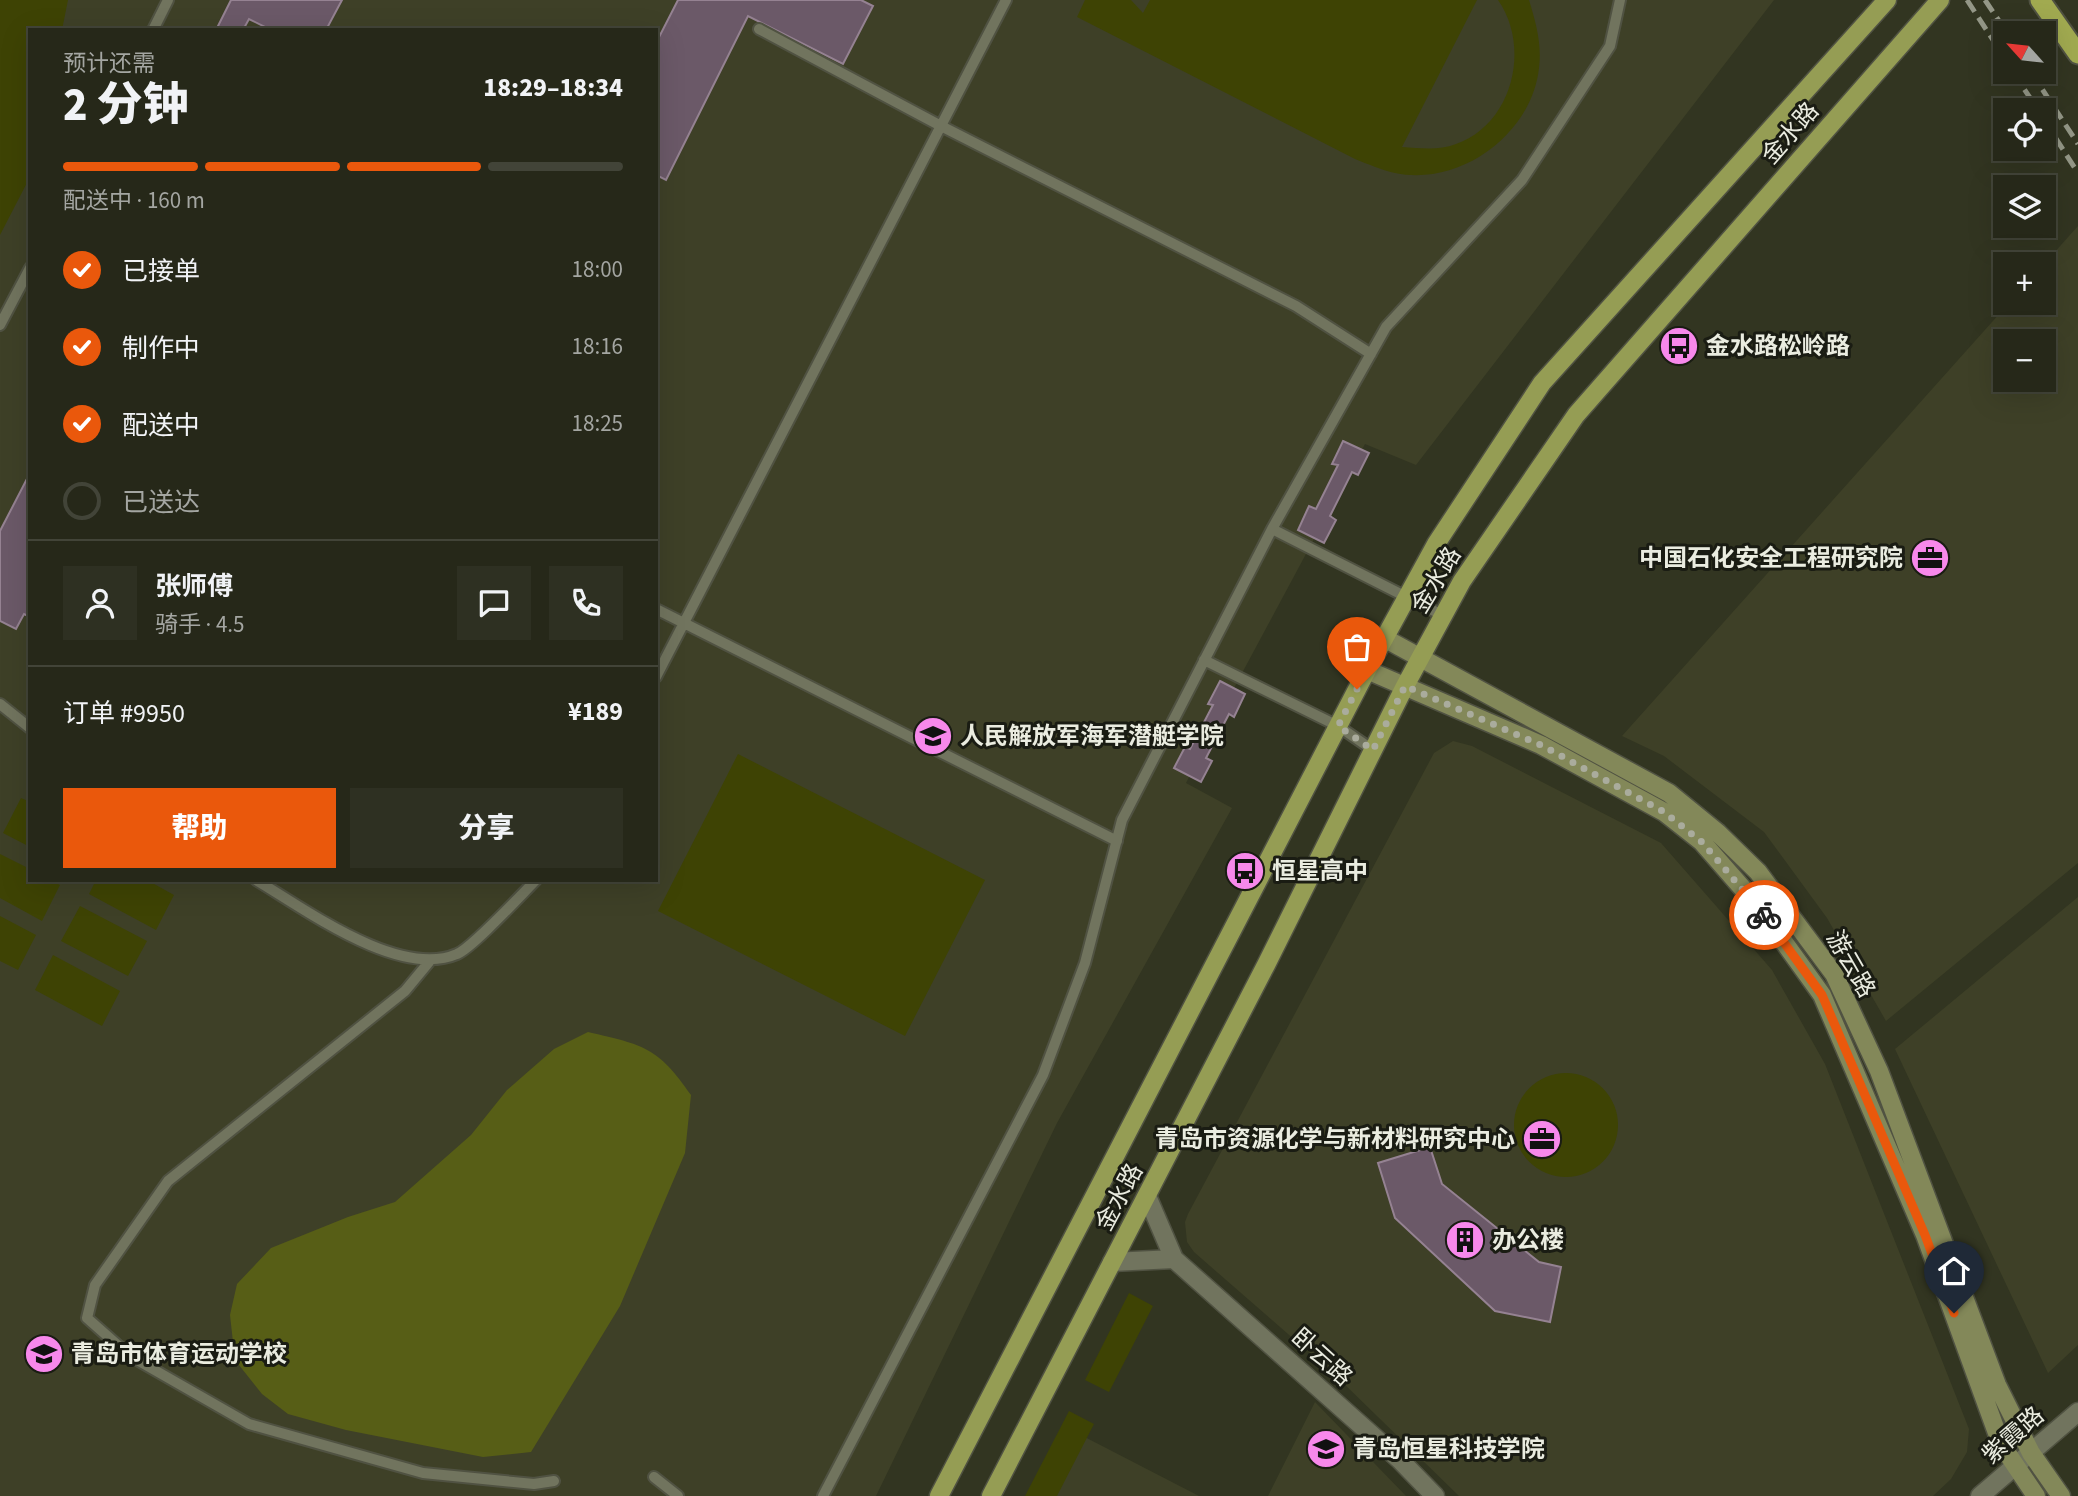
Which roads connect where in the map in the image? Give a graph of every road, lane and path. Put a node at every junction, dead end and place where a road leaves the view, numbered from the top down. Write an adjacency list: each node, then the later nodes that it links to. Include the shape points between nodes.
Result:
1 (168, 0): 7 (lane)
2 (1006, 0): 10 (lane)
3 (1620, 0): 13 (lane, via 1610,46 1522,180 1386,327)
4 (1886, 0): 15 (main road, 金水路, via 1542,383)
5 (1940, 0): 17 (main road, 金水路, via 1576,415)
6 (2040, 0): 9 (highway)
7 (154, 28)
8 (759, 29): 10 (lane)
9 (2078, 54)
10 (941, 126): 13 (lane, via 1296,306); 18 (lane)
11 (28, 272): 12 (lane)
12 (0, 325)
13 (1371, 354): 14 (lane)
14 (1272, 529): 15 (lane); 21 (lane)
15 (1407, 596): 17 (lane); 19 (main road, 金水路)
16 (658, 610): 18 (lane)
17 (1442, 615): 20 (main road, 金水路)
18 (683, 625): 23 (lane); 29 (lane)
19 (1384, 638): 20 (main road, 游云路); 22 (main road, 金水路)
20 (1420, 657): 24 (main road, 金水路); 37 (main road, 游云路, via 1669,793 1758,872 1797,922 1835,974 1879,1071 1997,1385)
21 (1204, 660): 27 (lane); 29 (lane, via 1122,820)
22 (1367, 670): 24 (main road, 游云路); 27 (main road, 金水路)
23 (658, 673)
24 (1405, 686): 28 (main road, 金水路); 38 (main road, 游云路, via 1541,745 1664,812 1702,842 1758,906 1822,995 1925,1235 2001,1444)
25 (0, 704): 26 (lane)
26 (28, 726)
27 (1338, 726): 28 (lane); 43 (main road, 金水路)
28 (1373, 750): 33 (main road, 金水路)
29 (1117, 841): 42 (lane, via 1085,963 1043,1075)
30 (259, 882): 32 (lane, via 367,946)
31 (534, 882): 32 (lane, via 459,954)
32 (429, 962): 40 (lane, via 405,991 168,1181 95,1285 87,1318 130,1356 249,1424 423,1473 534,1484)
33 (1147, 1196): 34 (street, 卧云路); 35 (main road, 金水路)
34 (1174, 1259): 35 (street); 45 (street, 卧云路)
35 (1112, 1262): 44 (main road, 金水路)
36 (2078, 1412): 37 (street, 紫霞路)
37 (2031, 1453): 38 (street, 紫霞路); 48 (main road, 游云路)
38 (2016, 1466): 46 (street, 紫霞路); 47 (main road, 游云路)
39 (654, 1477): 41 (lane)
40 (554, 1481)
41 (678, 1496)
42 (823, 1496)
43 (939, 1496)
44 (991, 1496)
45 (1435, 1496)
46 (1980, 1496)
47 (2036, 1496)
48 (2061, 1496)

